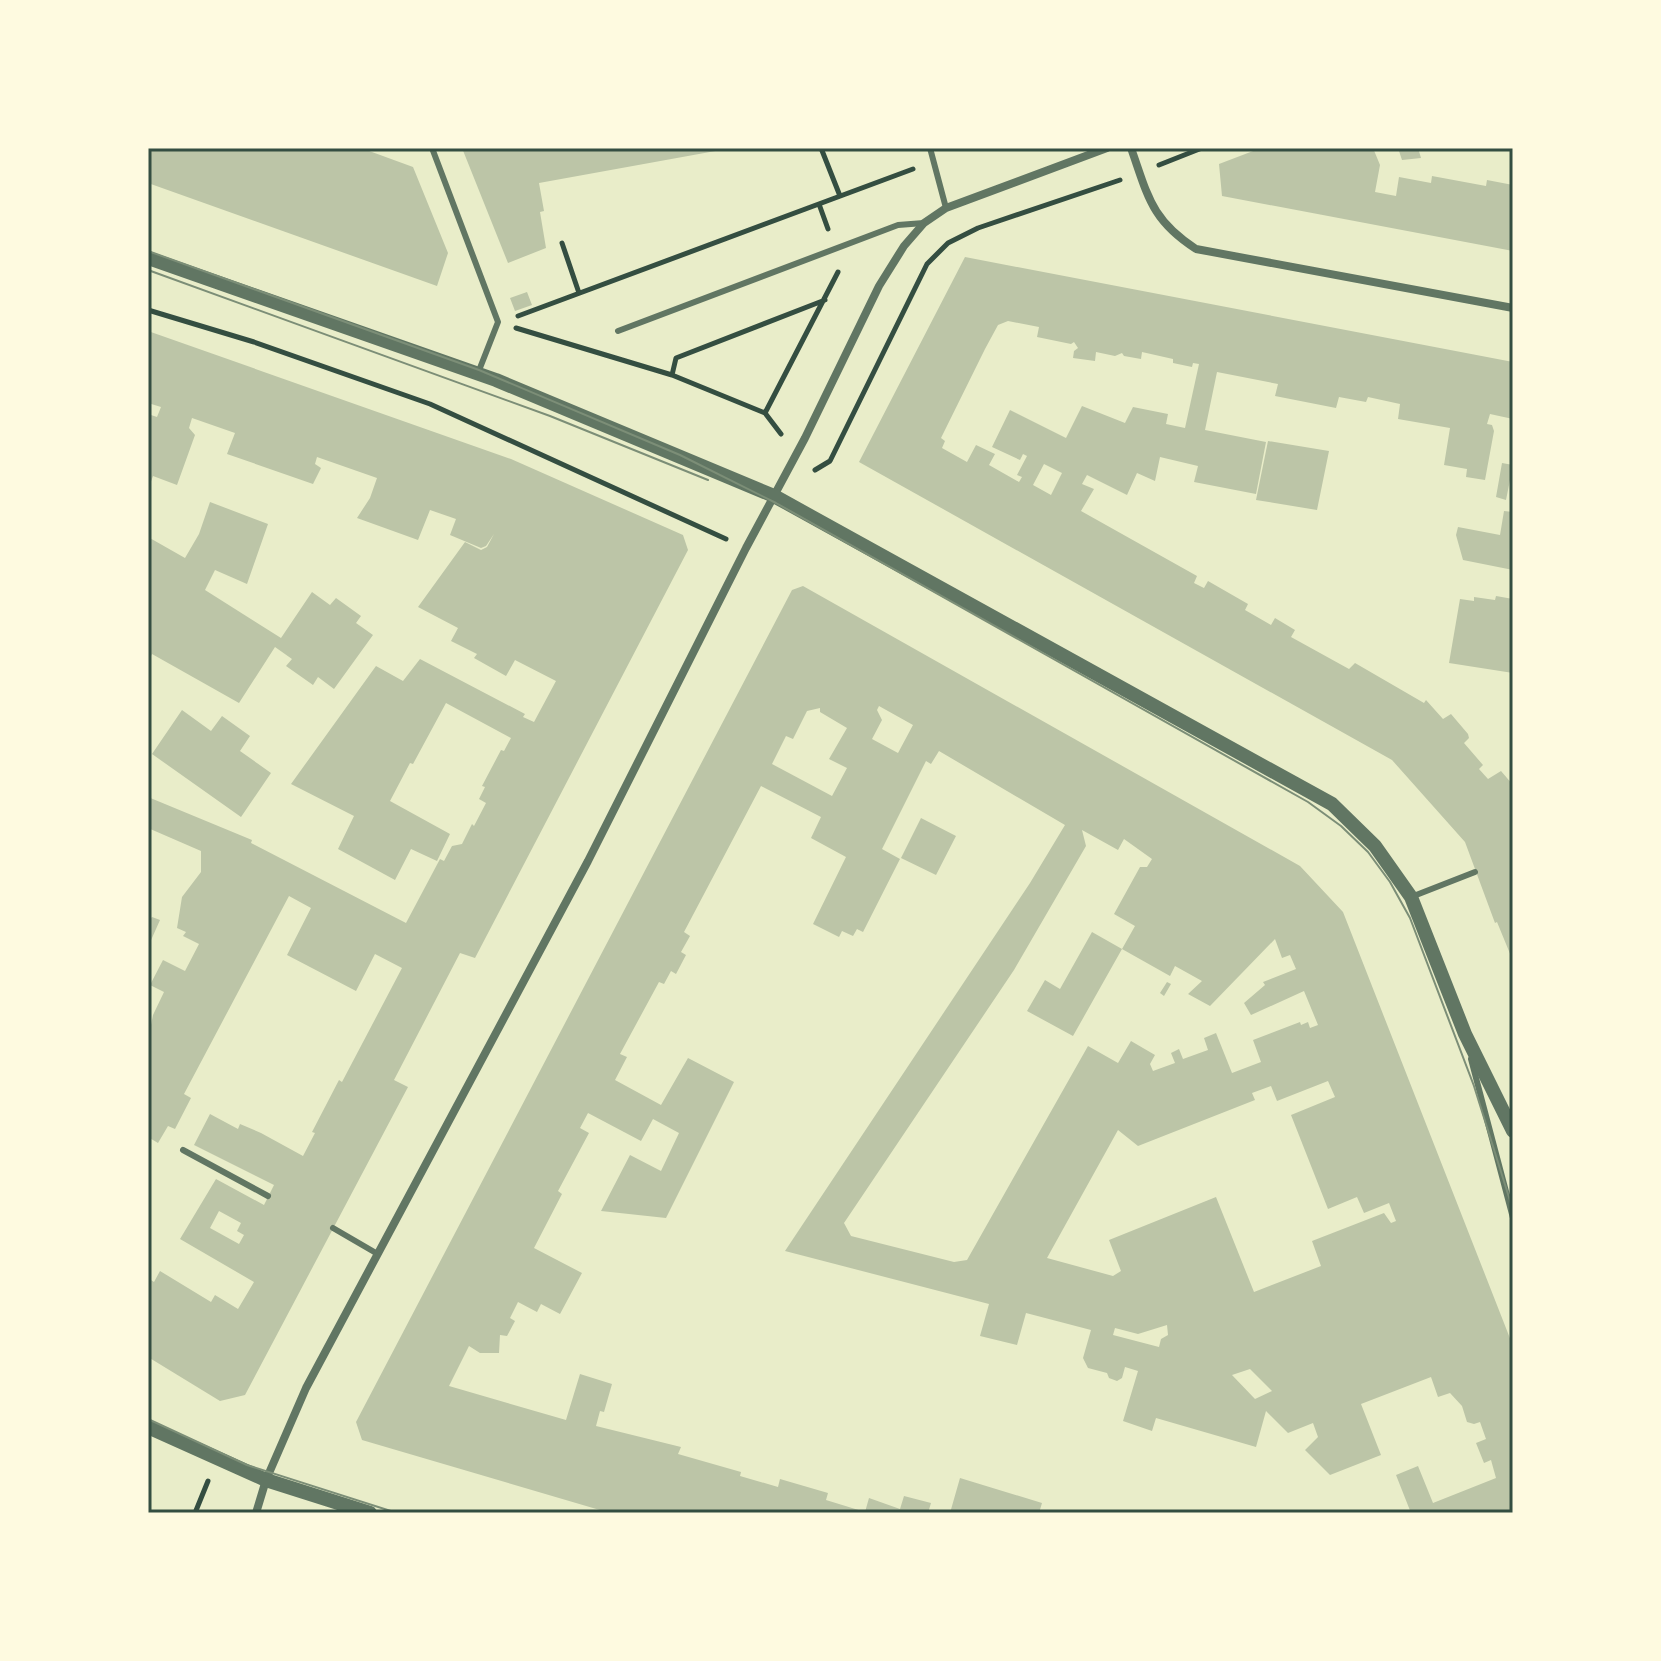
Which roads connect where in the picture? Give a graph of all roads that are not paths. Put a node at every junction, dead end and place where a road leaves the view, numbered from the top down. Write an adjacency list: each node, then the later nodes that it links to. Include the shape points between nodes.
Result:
1 (432, 148): 10 (lane, via 498,322)
2 (930, 148): 5 (lane)
3 (1107, 148): 5 (street)
4 (1131, 148): 8 (street, via 1152,208 1176,236 1196,249)
5 (946, 208): 6 (street)
6 (924, 223): 9 (lane, via 898,225); 11 (street, via 879,286)
7 (148, 257): 10 (street)
8 (1513, 308)
9 (618, 331)
10 (478, 374): 11 (street)
11 (774, 496): 13 (street, via 1322,798 1388,861); 20 (street, via 588,861)
12 (1475, 872): 13 (lane)
13 (1411, 897): 14 (street)
14 (1465, 1034): 15 (street); 18 (lane)
15 (1513, 1131)
16 (183, 1150): 17 (lane)
17 (268, 1196)
18 (1513, 1218)
19 (333, 1228): 20 (lane)
20 (376, 1253): 22 (street)
21 (148, 1427): 22 (street)
22 (266, 1480): 23 (street); 24 (street)
23 (256, 1513)
24 (370, 1513)

